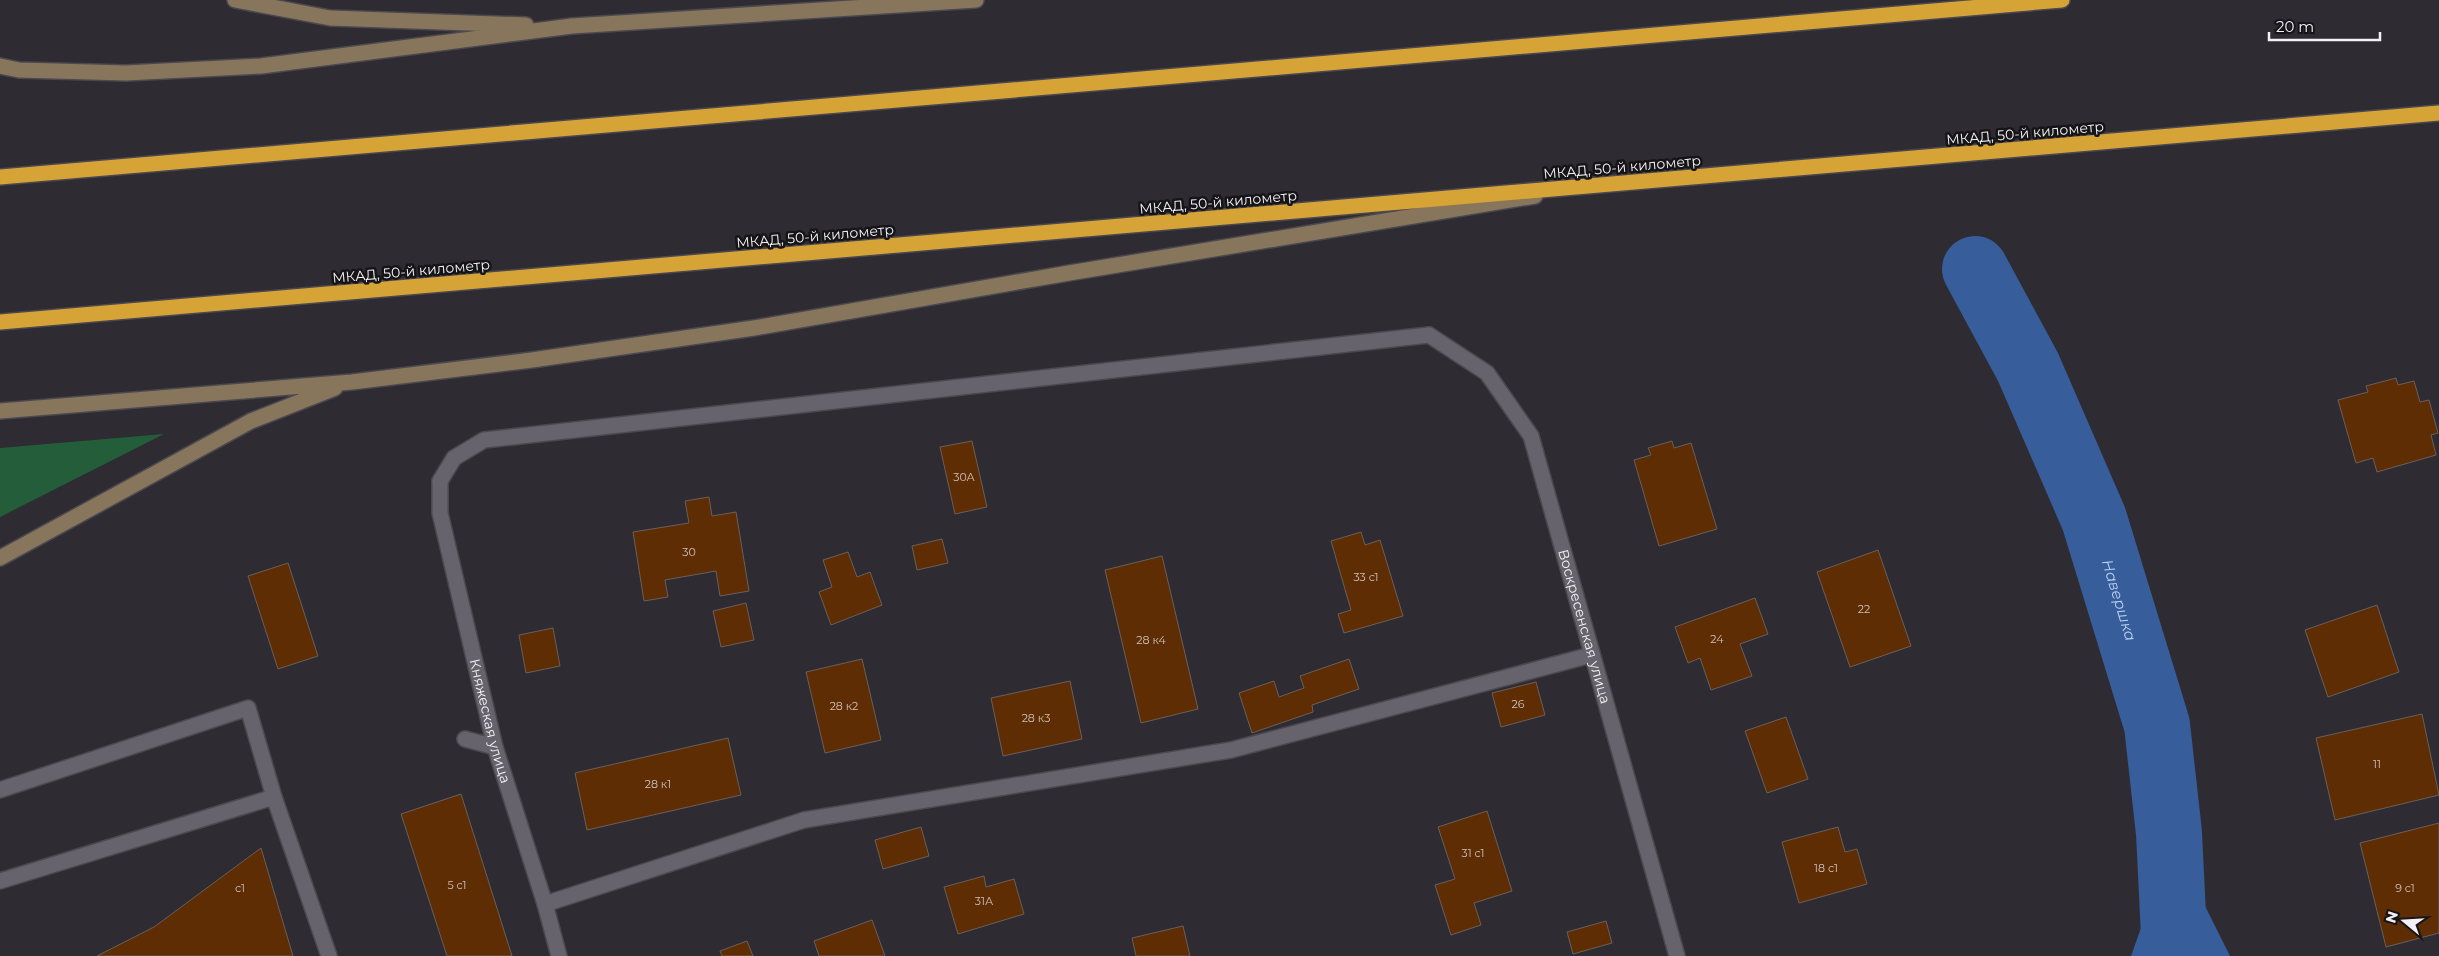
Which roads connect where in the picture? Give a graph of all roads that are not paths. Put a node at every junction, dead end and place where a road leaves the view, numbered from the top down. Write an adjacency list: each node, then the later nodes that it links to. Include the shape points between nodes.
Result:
1 (235, 0): 4 (main road, via 330,18)
2 (976, 0): 4 (main road)
3 (2062, 0): 7 (highway)
4 (572, 26): 5 (main road, via 261,66 126,73 19,70)
5 (0, 66)
6 (2439, 113): 8 (highway, МКАД, 50-й километр)
7 (0, 177)
8 (1606, 185): 9 (highway, МКАД, 50-й километр); 11 (main road, via 754,328)
9 (0, 322)
10 (1429, 335): 14 (street, Воскресенская улица, via 1487,373 1531,436); 16 (street, Княжеская улица, via 484,440 454,458 440,482 440,512)
11 (352, 382): 12 (main road); 13 (main road, via 252,421)
12 (0, 411)
13 (0, 558)
14 (1591, 655): 20 (street, via 1230,750 804,820); 23 (street, Воскресенская улица)
15 (465, 740): 16 (street)
16 (494, 747): 20 (street, Княжеская улица)
17 (0, 790): 18 (street, via 248,708)
18 (274, 797): 19 (street); 21 (street)
19 (0, 881)
20 (545, 904): 22 (street, Княжеская улица)
21 (329, 956)
22 (559, 956)
23 (1677, 956)

